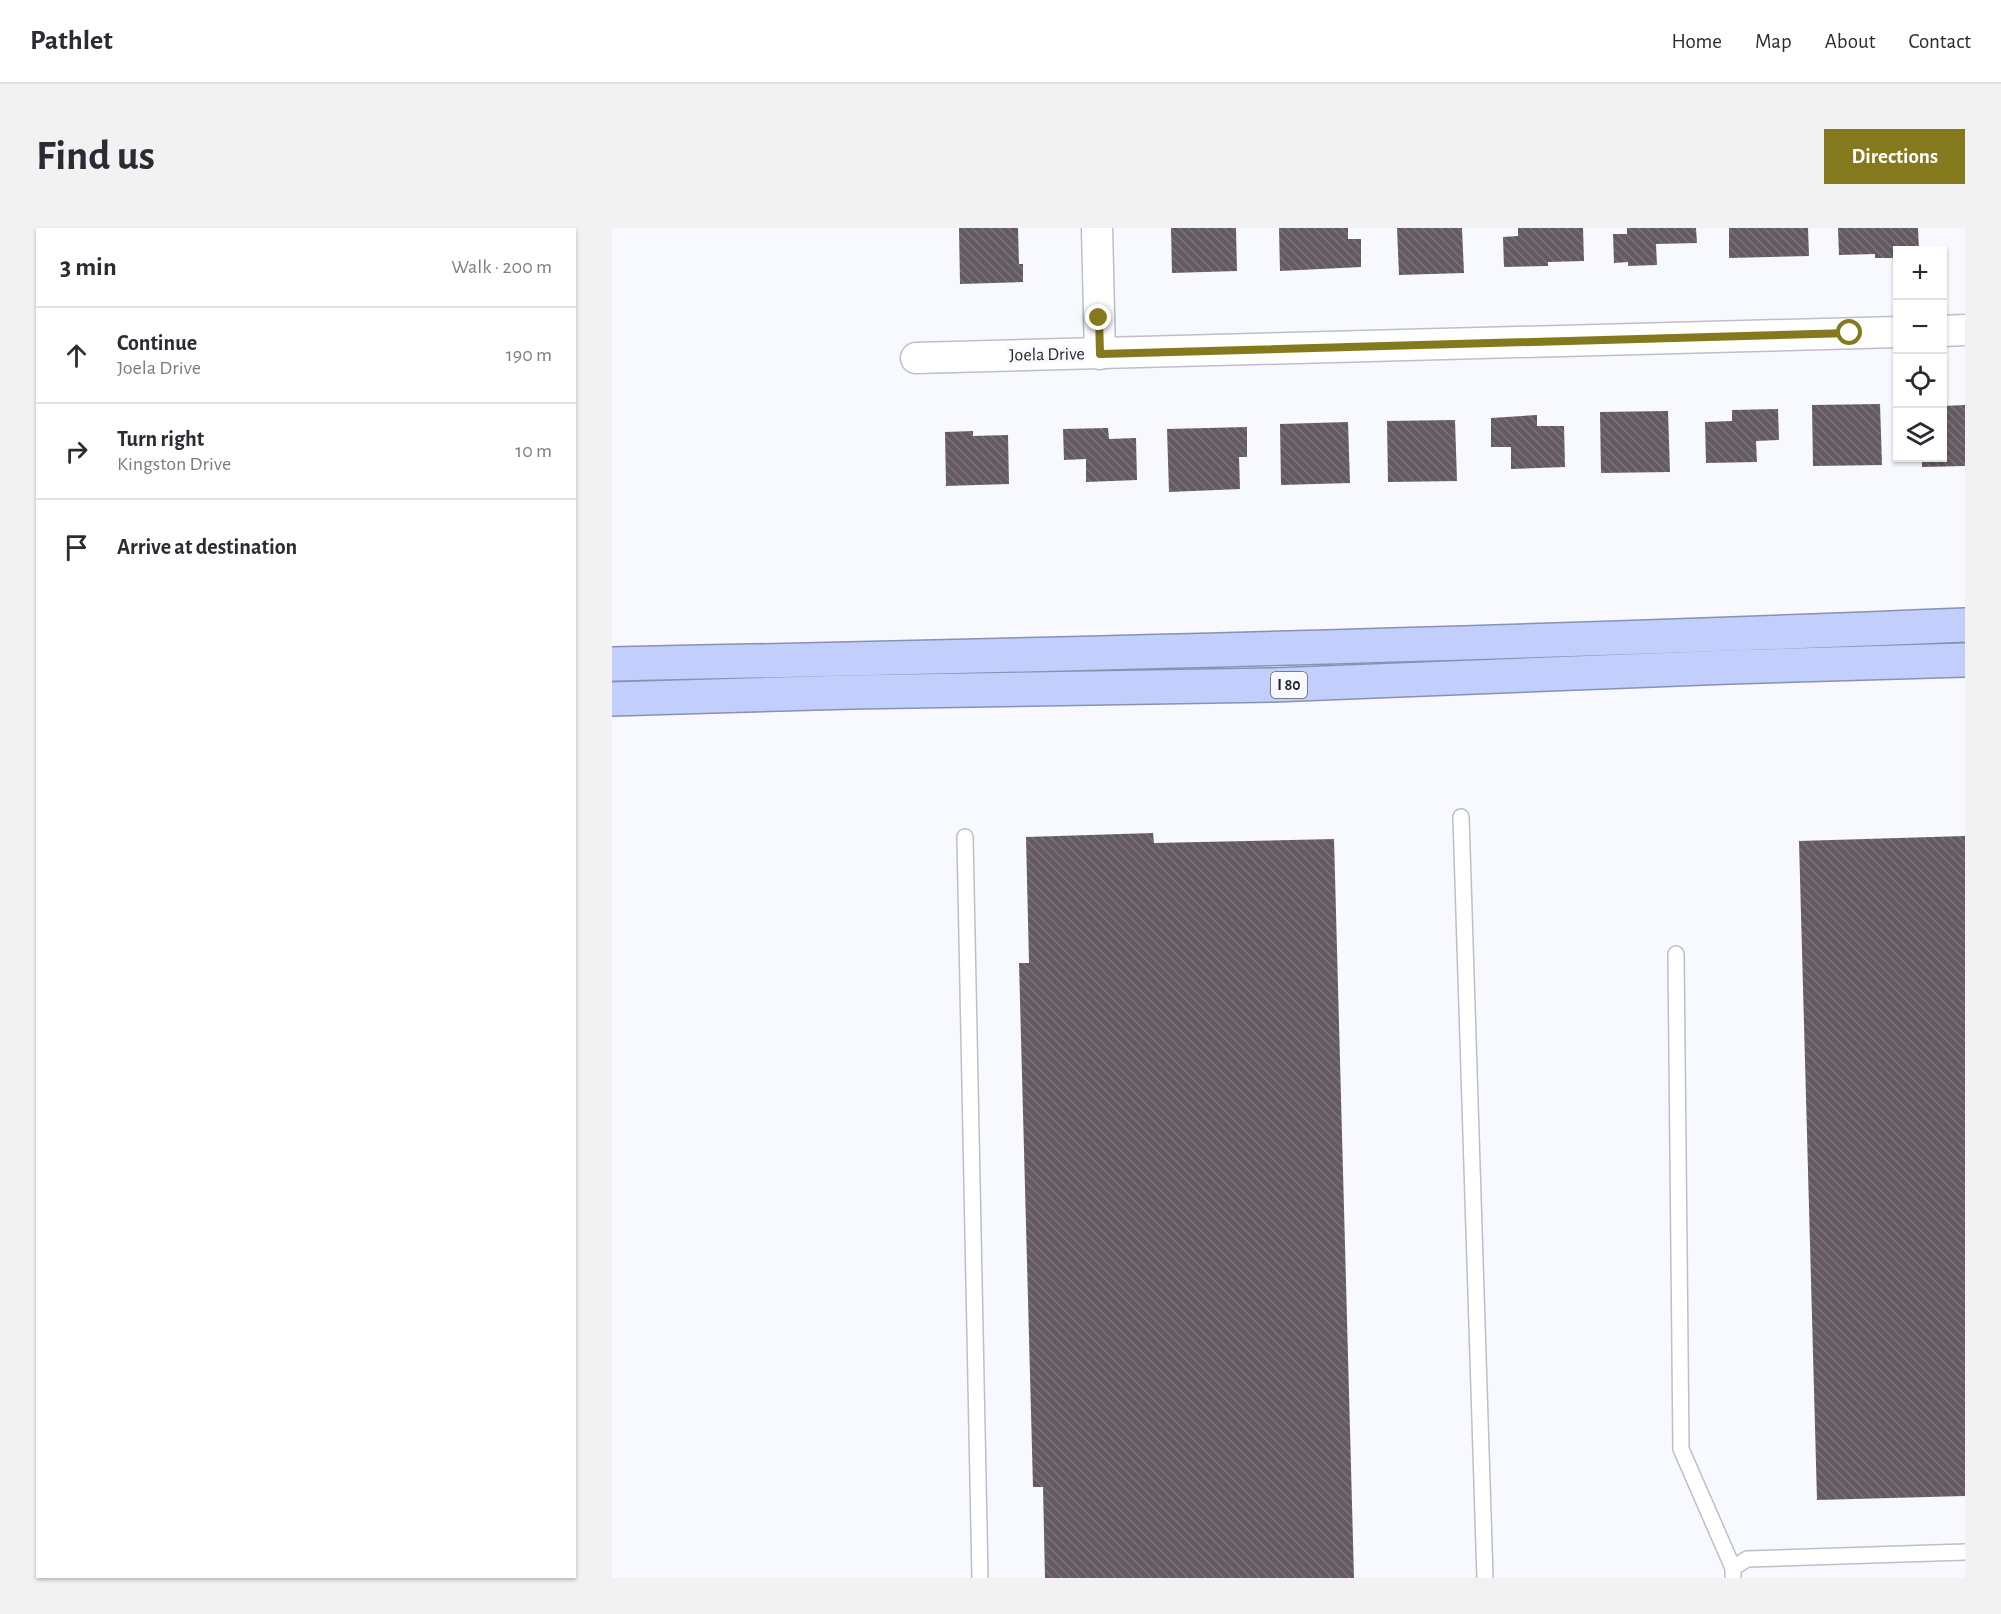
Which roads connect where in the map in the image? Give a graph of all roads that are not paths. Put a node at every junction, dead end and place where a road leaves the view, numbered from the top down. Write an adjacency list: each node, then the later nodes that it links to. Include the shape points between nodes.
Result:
1 (1097, 228): 5 (street)
2 (1965, 330): 3 (street)
3 (1947, 331)
4 (1893, 332): 5 (street, Joela Drive)
5 (1100, 354): 6 (street, Joela Drive)
6 (916, 358)
7 (1965, 625): 9 (highway, I 80, via 1291,648)
8 (1965, 660): 10 (highway, I 80, via 1273,685)
9 (612, 664)
10 (612, 699)
11 (1461, 817): 17 (lane)
12 (965, 837): 16 (lane)
13 (1676, 954): 15 (lane, via 1681,1449)
14 (1965, 1552): 15 (lane, via 1747,1559)
15 (1733, 1573)
16 (980, 1578)
17 (1485, 1578)

